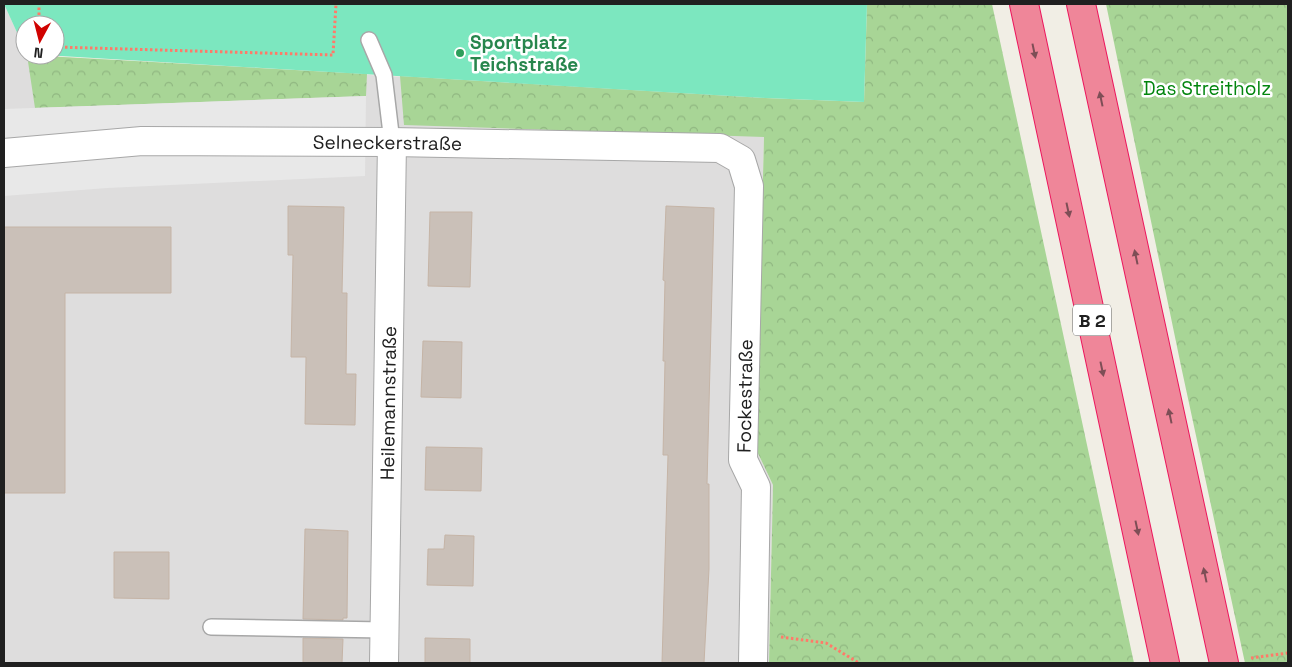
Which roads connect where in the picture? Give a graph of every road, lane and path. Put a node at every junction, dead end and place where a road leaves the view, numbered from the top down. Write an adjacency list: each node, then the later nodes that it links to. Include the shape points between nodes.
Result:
1 (336, 4): 5 (path, via 333,55)
2 (1024, 4): 17 (highway, B 2, one-way to 17)
3 (1081, 4): 18 (highway, one-way to 3)
4 (369, 40): 6 (lane, via 384,76)
5 (65, 47)
6 (392, 142): 7 (street, Selneckerstraße, via 142,140); 8 (street, Selneckerstraße, via 720,148 741,160); 10 (street, Heilemannstraße)
7 (4, 153)
8 (749, 186): 11 (street, Fockestraße, via 743,460 756,487)
9 (211, 627): 10 (lane)
10 (384, 630): 14 (street, Heilemannstraße)
11 (753, 634): 15 (street, Fockestraße); 16 (path, via 826,643)
12 (1288, 653): 13 (path)
13 (1256, 656)
14 (384, 663)
15 (753, 663)
16 (859, 663)
17 (1165, 663)
18 (1224, 663)

